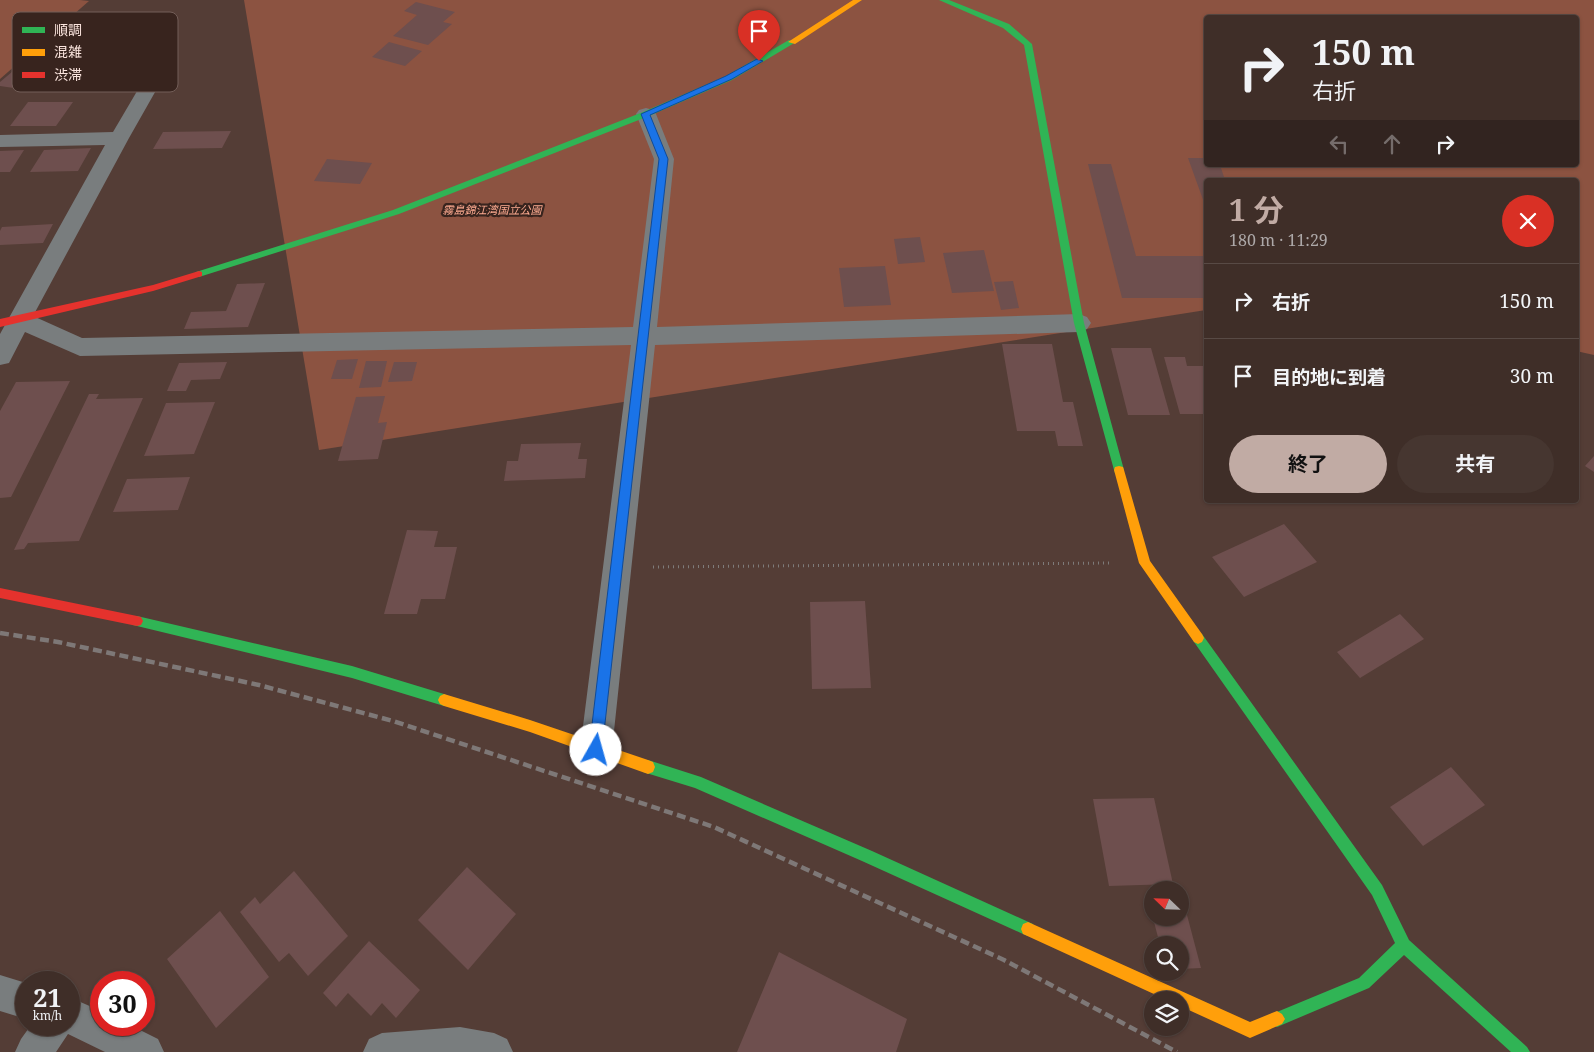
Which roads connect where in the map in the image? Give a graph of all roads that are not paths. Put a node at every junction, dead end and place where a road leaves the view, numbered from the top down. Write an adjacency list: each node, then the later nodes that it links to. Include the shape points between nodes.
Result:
1 (858, 0): 4 (street, via 805,36 729,78)
2 (943, 0): 8 (street, via 1006,26 1028,44)
3 (146, 92): 5 (street)
4 (646, 114): 7 (street, via 396,212 154,288); 9 (street, via 664,159)
5 (119, 138): 6 (street); 7 (street)
6 (0, 141)
7 (10, 321): 9 (street, via 80,347); 10 (street)
8 (1079, 323): 9 (street); 13 (street, via 1145,563 1377,890)
9 (643, 336): 12 (street)
10 (0, 356)
11 (0, 594): 12 (street, via 125,618 352,672 530,726)
12 (596, 750): 13 (street, via 696,782 1250,1030 1364,983)
13 (1404, 945): 22 (street)
14 (0, 993): 15 (street)
15 (15, 998)
16 (80, 1020): 19 (street)
17 (45, 1036): 18 (street)
18 (34, 1052)
19 (145, 1052)
20 (382, 1052): 21 (street, via 460,1046)
21 (494, 1052)
22 (1522, 1052)

